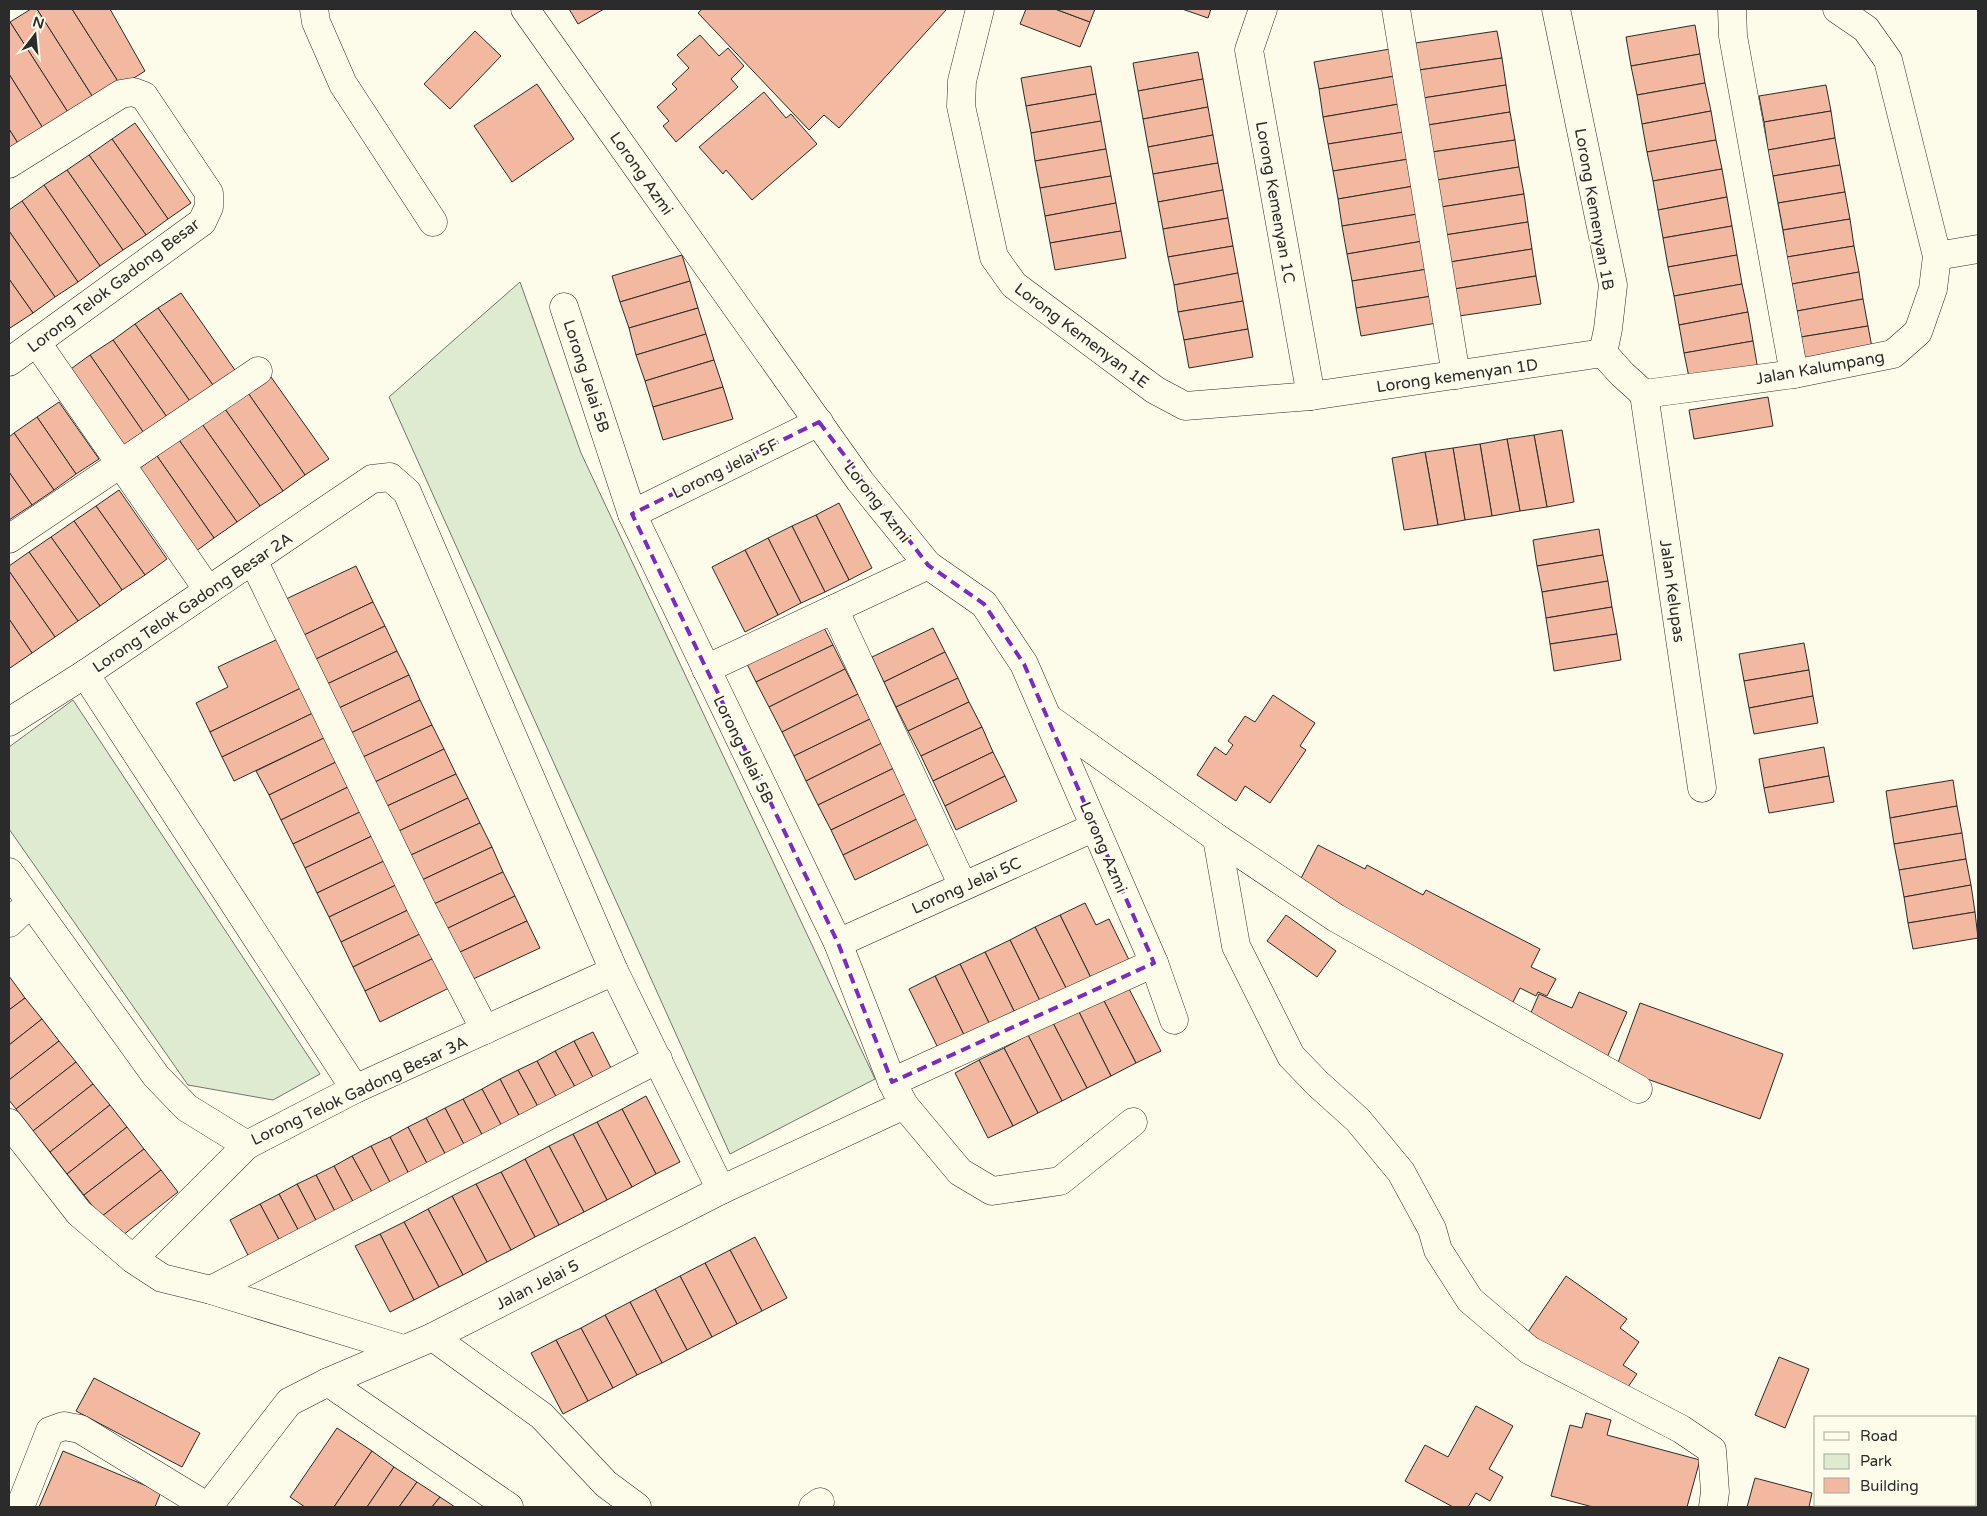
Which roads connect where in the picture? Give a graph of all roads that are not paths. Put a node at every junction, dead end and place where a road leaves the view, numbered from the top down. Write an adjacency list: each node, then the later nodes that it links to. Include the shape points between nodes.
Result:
1 (314, 9): 10 (street, via 316,22 343,84)
2 (525, 9): 22 (street, Lorong Azmi)
3 (980, 9): 21 (street, Lorong Kemenyan 1E, via 962,80 961,106 994,257 1014,285 1154,390 1185,406)
4 (1396, 9): 18 (street)
5 (1556, 9): 15 (street, Lorong Kemenyan 1B, via 1613,285)
6 (1732, 9): 19 (street, via 1733,36)
7 (1837, 9): 12 (street, Jalan Kalumpang, via 1866,29 1888,60)
8 (1267, 10): 21 (street, Lorong Kemenyan 1C, via 1249,50)
9 (9, 164): 14 (street, Lorong Telok Gadong Besar, via 121,94 133,92 144,96 209,193 209,207 202,222)
10 (433, 222)
11 (1978, 248): 12 (street)
12 (1937, 256): 19 (street, Jalan Kalumpang, via 1933,289 1918,332 1892,354)
13 (564, 307): 24 (street, Lorong Jelai 5B)
14 (38, 343): 16 (street, Lorong Telok Gadong Besar); 23 (street)
15 (1604, 353): 18 (street, Lorong kemenyan 1D); 20 (street)
16 (9, 362)
17 (258, 371): 23 (street)
18 (1456, 374): 21 (street, Lorong kemenyan 1D)
19 (1794, 374): 20 (street, Jalan Kalumpang)
20 (1644, 394): 34 (street, Jalan Kelupas)
21 (1311, 396)
22 (819, 422): 24 (street, Lorong Jelai 5F); 27 (street, Lorong Azmi, via 860,481)
23 (121, 464): 25 (street); 28 (street)
24 (632, 514): 30 (street, Lorong Jelai 5B)
25 (9, 539)
26 (253, 560): 28 (street, Lorong Telok Gadong Besar 2A); 43 (street, Lorong Telok Gadong Besar 2A, via 372,479 390,477 407,492); 45 (street, via 421,907)
27 (928, 566): 29 (street); 32 (street, Lorong Azmi, via 984,604 1024,664)
28 (208, 590): 31 (street, Lorong Telok Gadong Besar 2A)
29 (834, 609): 30 (street); 38 (street)
30 (706, 669): 41 (street, Lorong Jelai 5B)
31 (85, 674): 33 (street, Lorong Telok Gadong Besar 2A); 47 (street)
32 (1048, 718): 35 (street, Lorong Azmi); 36 (street)
33 (9, 722)
34 (1702, 788)
35 (1095, 827): 38 (street, Lorong Jelai 5C); 42 (street, Lorong Azmi)
36 (1217, 838): 48 (street, via 1336,918); 63 (street, via 1236,946 1292,1056 1358,1120 1401,1172 1432,1229 1438,1250 1470,1300 1529,1350 1682,1429 1712,1450)
37 (9, 872): 39 (street, Lorong Telok Gadong Besar 3A)
38 (963, 886): 41 (street, Lorong Jelai 5C)
39 (30, 903): 40 (street); 52 (street, Lorong Telok Gadong Besar 3A, via 156,1076 187,1108)
40 (9, 923)
41 (838, 943): 49 (street, Lorong Jelai 5B)
42 (1154, 963): 44 (street, Lorong Azmi); 49 (street, Jalan Jelai 5)
43 (614, 971): 45 (street, Lorong Telok Gadong Besar 3A); 46 (street)
44 (1174, 1020)
45 (485, 1030): 47 (street, Lorong Telok Gadong Besar 3A)
46 (658, 1059): 53 (street); 55 (street)
47 (356, 1089): 52 (street, Lorong Telok Gadong Besar 3A)
48 (1638, 1089)
49 (898, 1094): 50 (street, Lorong Jelai 5B, via 960,1172 992,1192 1060,1181); 53 (street, Jalan Jelai 5)
50 (1132, 1122)
51 (9, 1124): 54 (street, via 79,1213)
52 (247, 1145): 54 (street)
53 (721, 1190): 56 (street, Jalan Jelai 5)
54 (133, 1259): 55 (street, via 162,1278)
55 (211, 1290): 57 (street)
56 (433, 1337): 57 (street, Jalan Jelai 5); 62 (street, via 542,1416 606,1484)
57 (403, 1349): 58 (street, Jalan Jelai 5)
58 (328, 1382): 60 (street, Jalan Jelai 5, via 288,1402); 61 (street)
59 (20, 1507): 60 (street, via 50,1431 64,1426 80,1429)
60 (208, 1507)
61 (509, 1507)
62 (637, 1507)
63 (1713, 1507)

